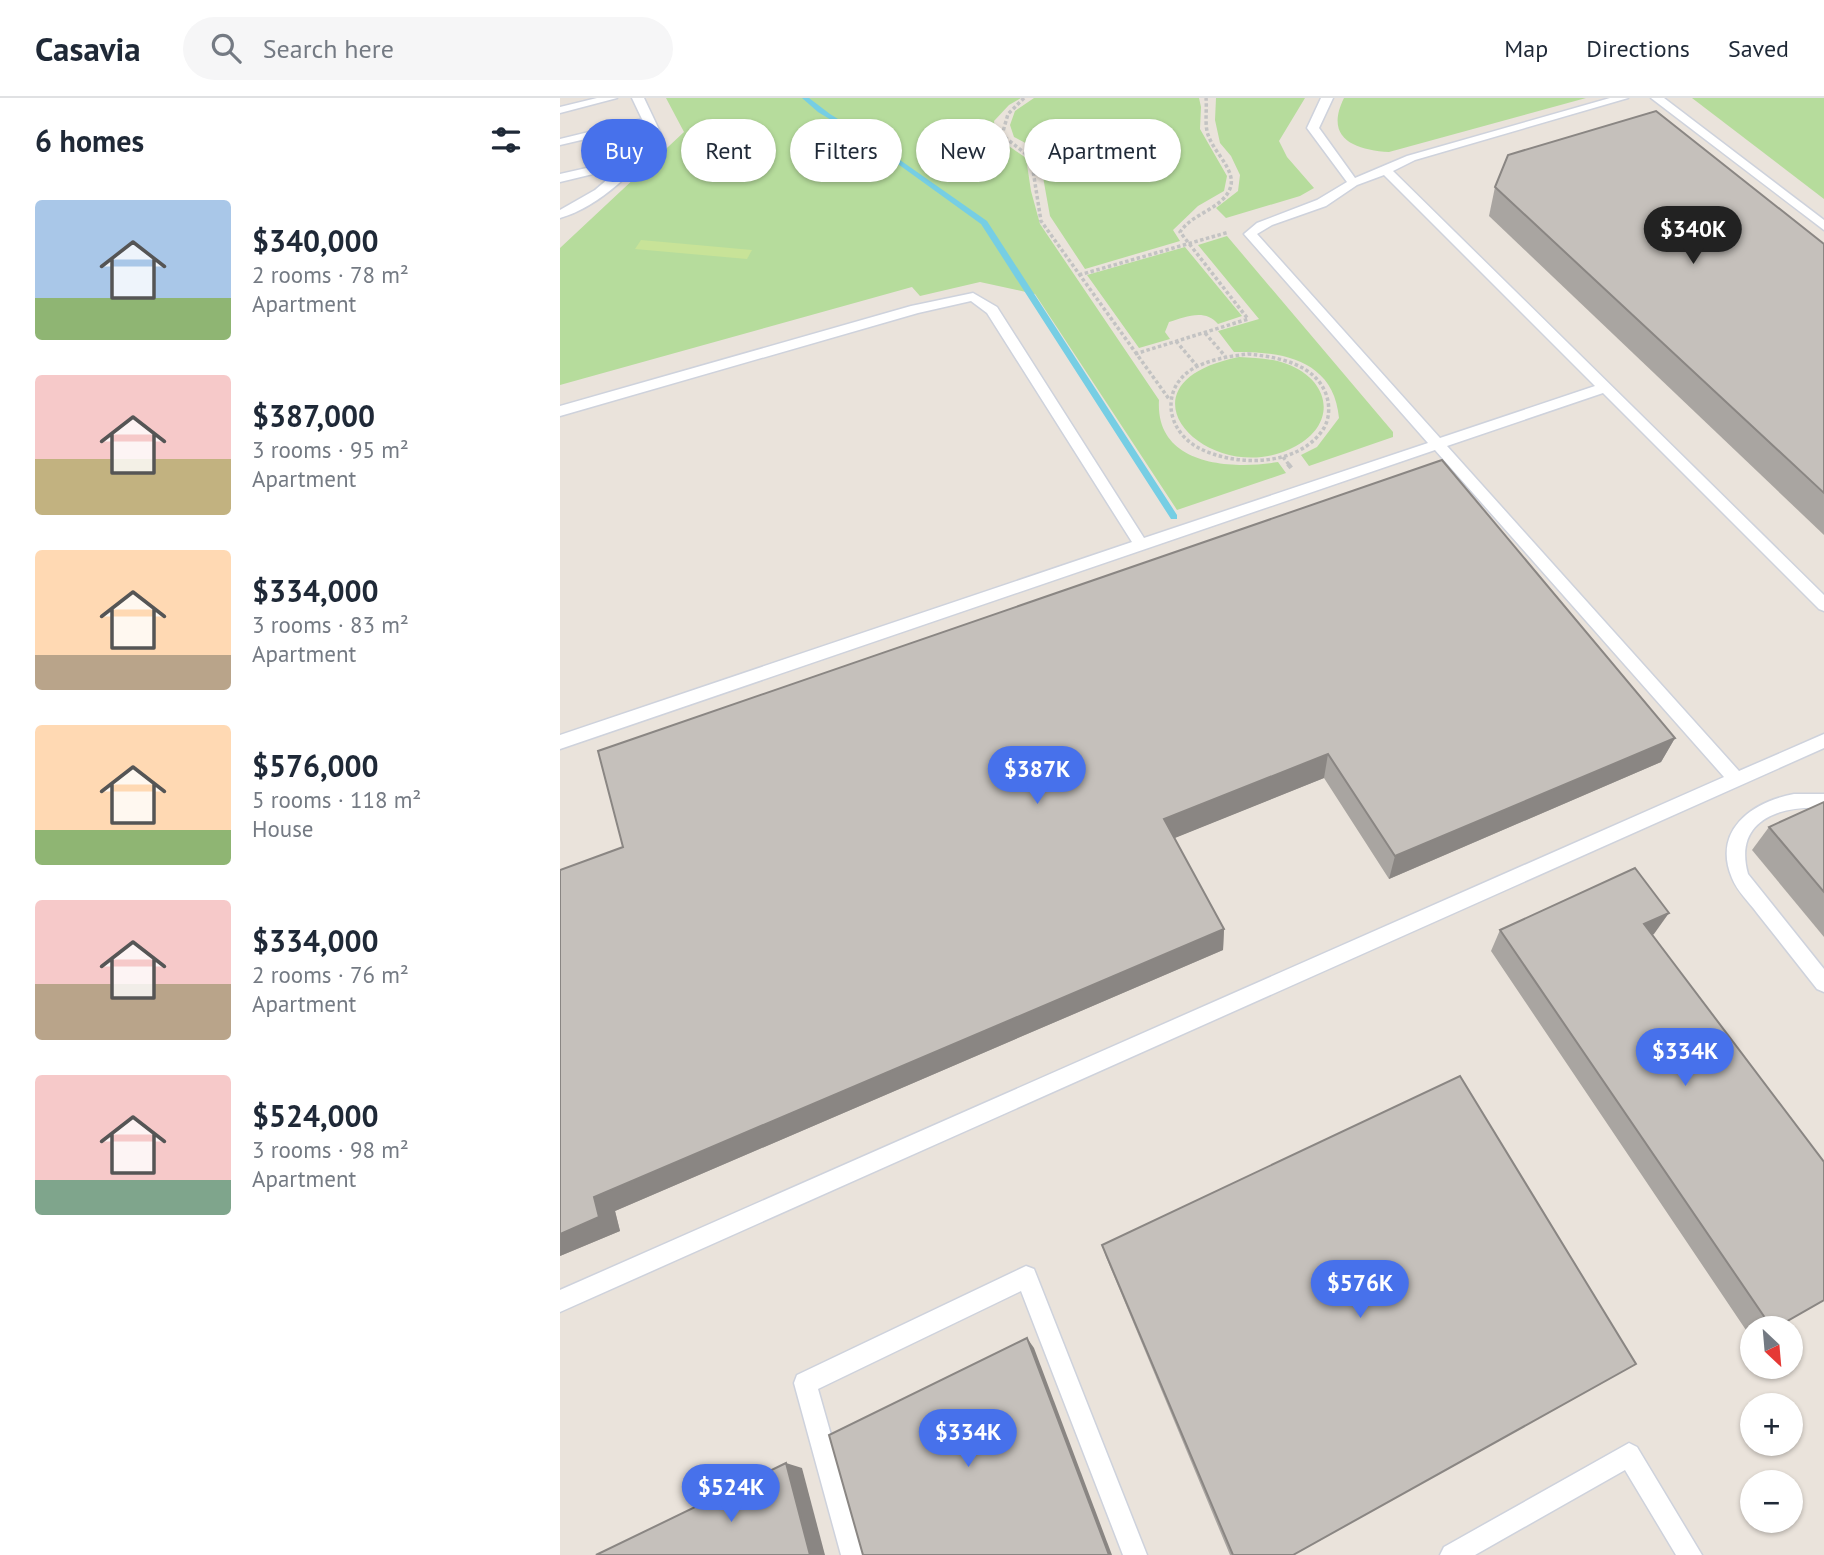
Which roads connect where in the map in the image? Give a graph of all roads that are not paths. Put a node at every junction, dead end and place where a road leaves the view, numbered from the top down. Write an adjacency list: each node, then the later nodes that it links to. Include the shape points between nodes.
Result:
1 (611, 98): 6 (lane)
2 (638, 98): 7 (lane)
3 (1326, 98): 14 (lane, via 1313,128)
4 (1622, 98): 10 (lane, via 1411,158)
5 (1657, 98): 16 (lane)
6 (560, 110)
7 (648, 119)
8 (581, 137): 9 (lane)
9 (560, 142)
10 (1387, 170): 14 (lane); 17 (lane)
11 (581, 173): 12 (lane)
12 (560, 178)
13 (609, 182): 15 (lane, via 587,202)
14 (1353, 183): 19 (lane, via 1336,197 1259,224 1250,234)
15 (560, 214)
16 (1824, 226)
17 (1604, 388): 19 (lane); 21 (lane)
18 (560, 411): 20 (lane, via 916,309 974,297 992,310)
19 (1437, 445): 20 (lane); 24 (lane)
20 (1141, 545): 23 (lane)
21 (1824, 605)
22 (1824, 741): 24 (lane)
23 (560, 743)
24 (1737, 780): 27 (lane)
25 (1824, 801): 26 (lane, via 1806,799 1761,809 1741,833 1735,857 1741,877)
26 (1824, 983)
27 (560, 1301)
28 (853, 1555): 29 (lane, via 805,1383 1026,1278)
29 (1135, 1555)
30 (1452, 1555): 31 (lane, via 1629,1455)
31 (1690, 1555)

